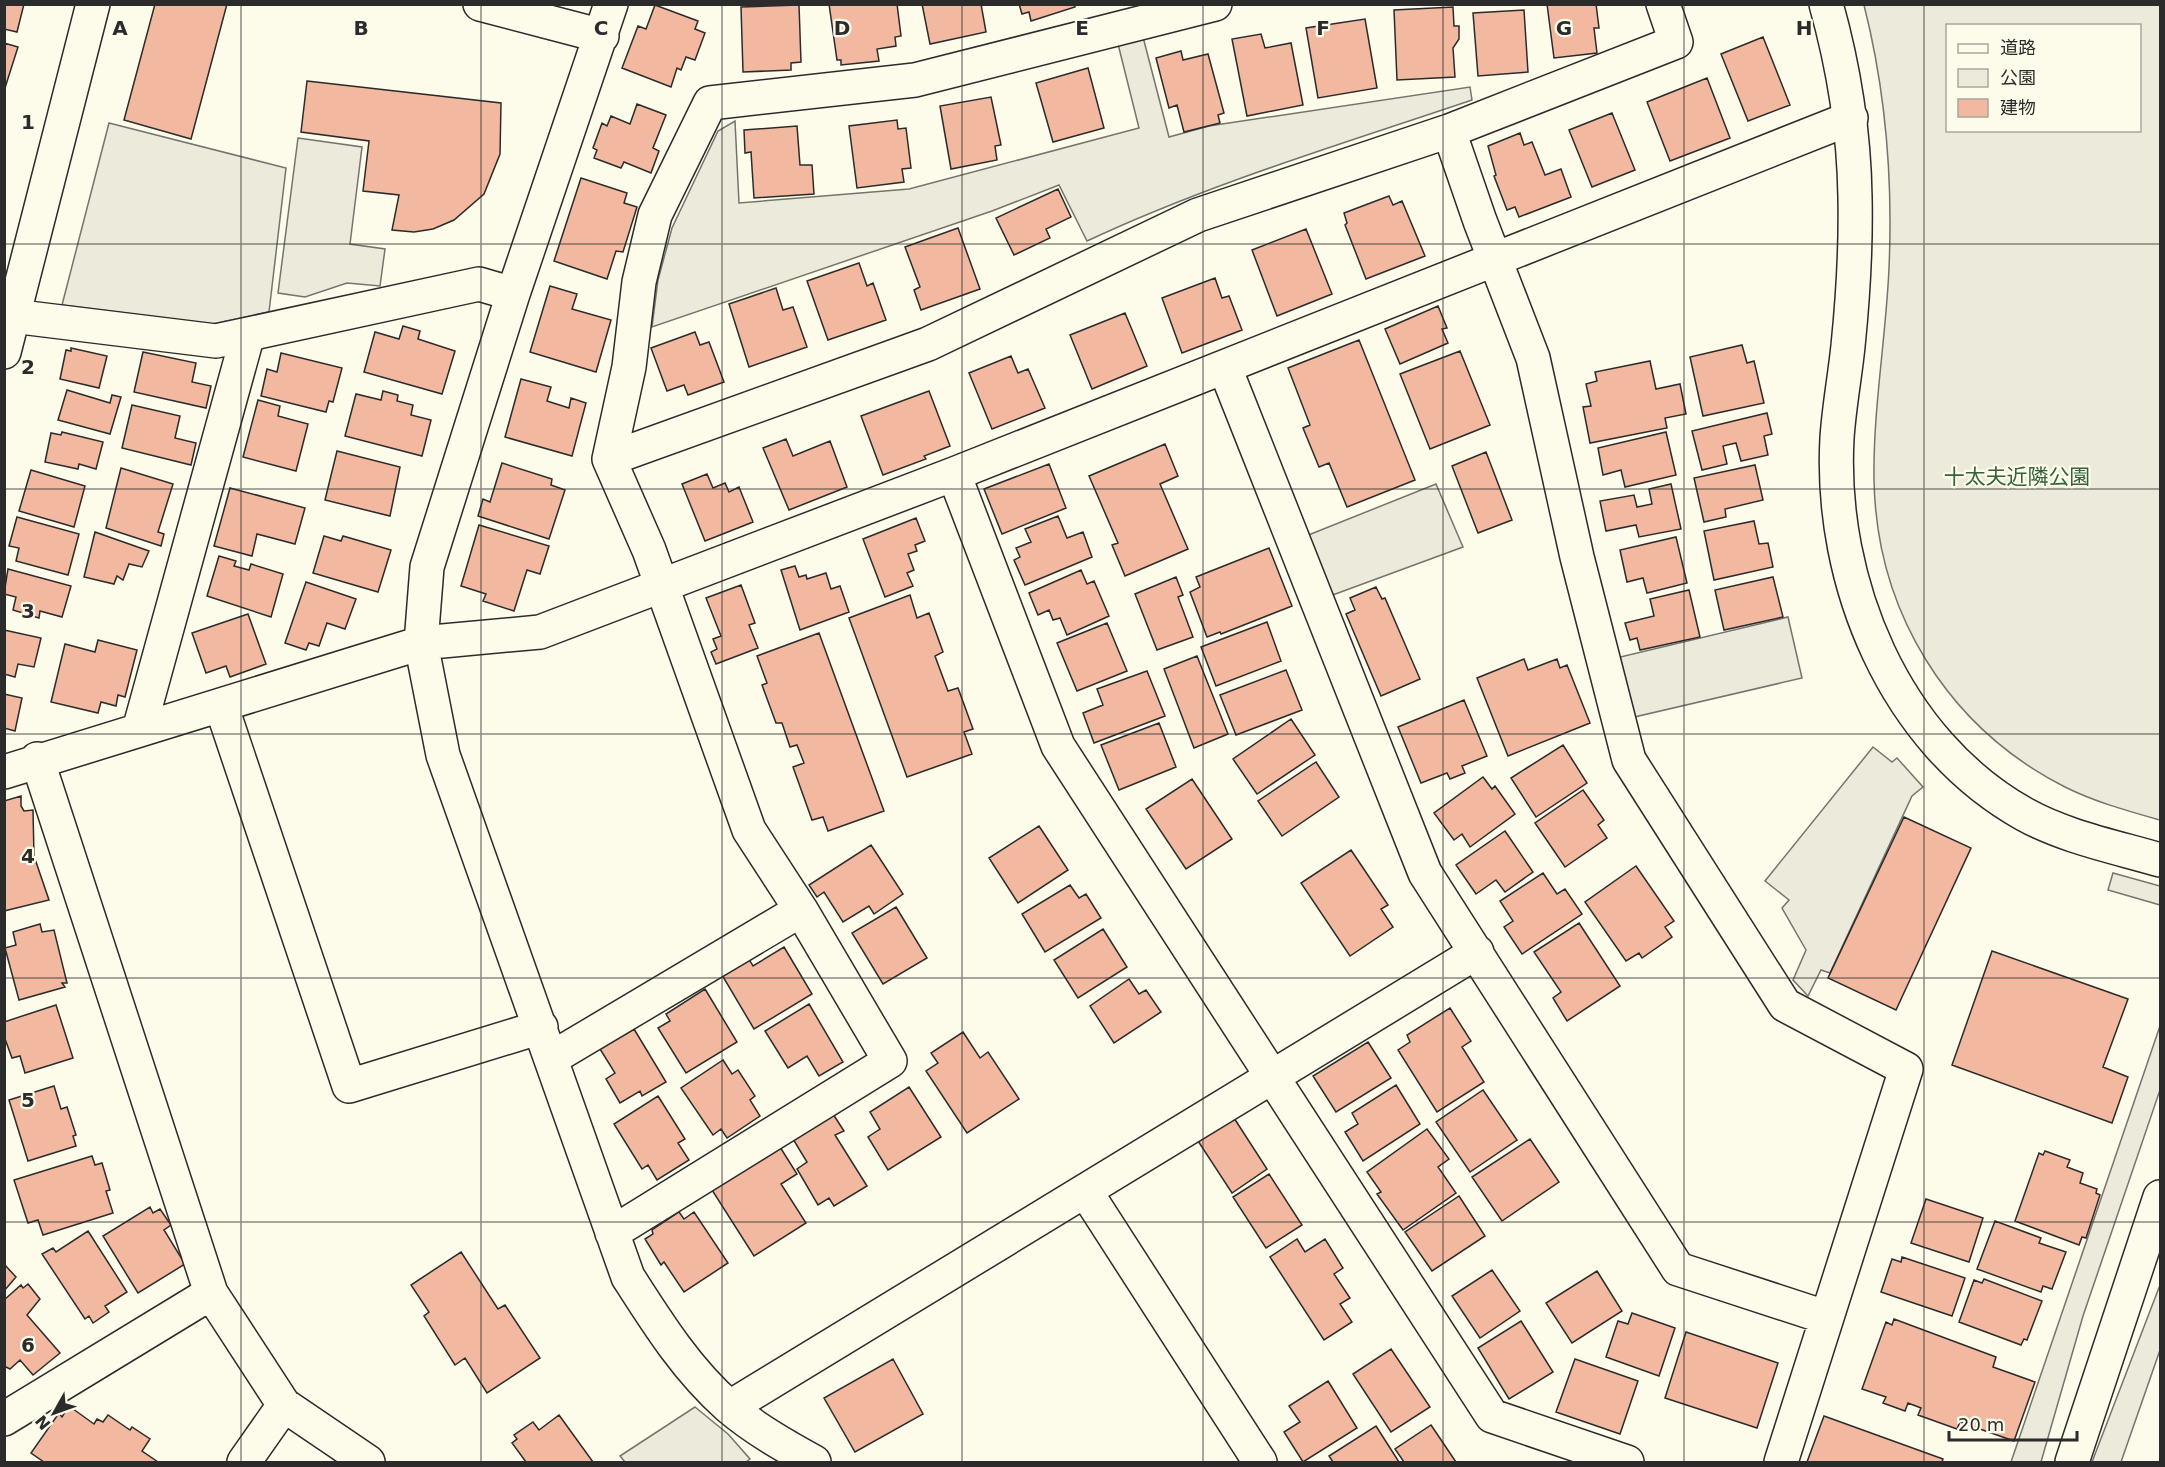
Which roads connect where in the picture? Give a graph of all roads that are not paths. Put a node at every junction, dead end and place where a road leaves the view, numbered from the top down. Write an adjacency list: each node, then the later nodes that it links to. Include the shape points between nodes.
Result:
1 (93, 4): 12 (street)
2 (480, 4): 7 (street)
3 (611, 4): 7 (street)
4 (1215, 4): 16 (street, via 915,80 710,103 655,215 639,282 629,367)
5 (1663, 4): 9 (street, via 1676,42)
6 (1826, 4): 8 (street)
7 (602, 36): 11 (street)
8 (1851, 118): 10 (street); 24 (street, via 1855,198 1853,280 1837,438 1838,508 1848,566 1863,618 1887,671 1912,711 1950,756 1991,793 2026,815)
9 (1449, 131): 10 (street); 16 (street, via 1198,215 928,344)
10 (1496, 261): 15 (street); 34 (street, via 1533,358 1576,557 1629,760 1785,1005 1906,1069)
11 (513, 294): 13 (street, via 479,284); 19 (street, via 427,567)
12 (9, 315): 13 (street, via 216,341); 14 (street)
13 (248, 334): 21 (street)
14 (4, 352)
15 (1225, 368): 17 (street); 26 (street, via 1425,873)
16 (609, 459): 18 (street)
17 (954, 474): 18 (street); 29 (street, via 1058,746)
18 (663, 587): 19 (street, via 540,632); 25 (street, via 749,830)
19 (421, 643): 20 (street); 27 (street, via 443,755)
20 (221, 705): 21 (street); 27 (street, via 349,1086)
21 (139, 730): 22 (street)
22 (37, 759): 23 (street); 33 (street)
23 (4, 772)
24 (2160, 860)
25 (801, 910): 28 (street); 32 (street, via 890,1061)
26 (1477, 952): 29 (street); 34 (street, via 1678,1269)
27 (541, 1027): 28 (street)
28 (552, 1058): 32 (street)
29 (1272, 1077): 30 (street); 42 (street, via 1492,1416)
30 (1086, 1192): 36 (street); 41 (street)
31 (2160, 1197): 44 (street)
32 (612, 1233): 36 (street, via 628,1277 661,1329 690,1368)
33 (211, 1293): 35 (street); 37 (street)
34 (1825, 1317): 43 (street)
35 (284, 1405): 38 (street); 39 (street)
36 (730, 1407): 40 (street, via 777,1442)
37 (7, 1413)
38 (244, 1462)
39 (368, 1462)
40 (814, 1462)
41 (1260, 1462)
42 (1624, 1462)
43 (1781, 1462)
44 (2072, 1462)

